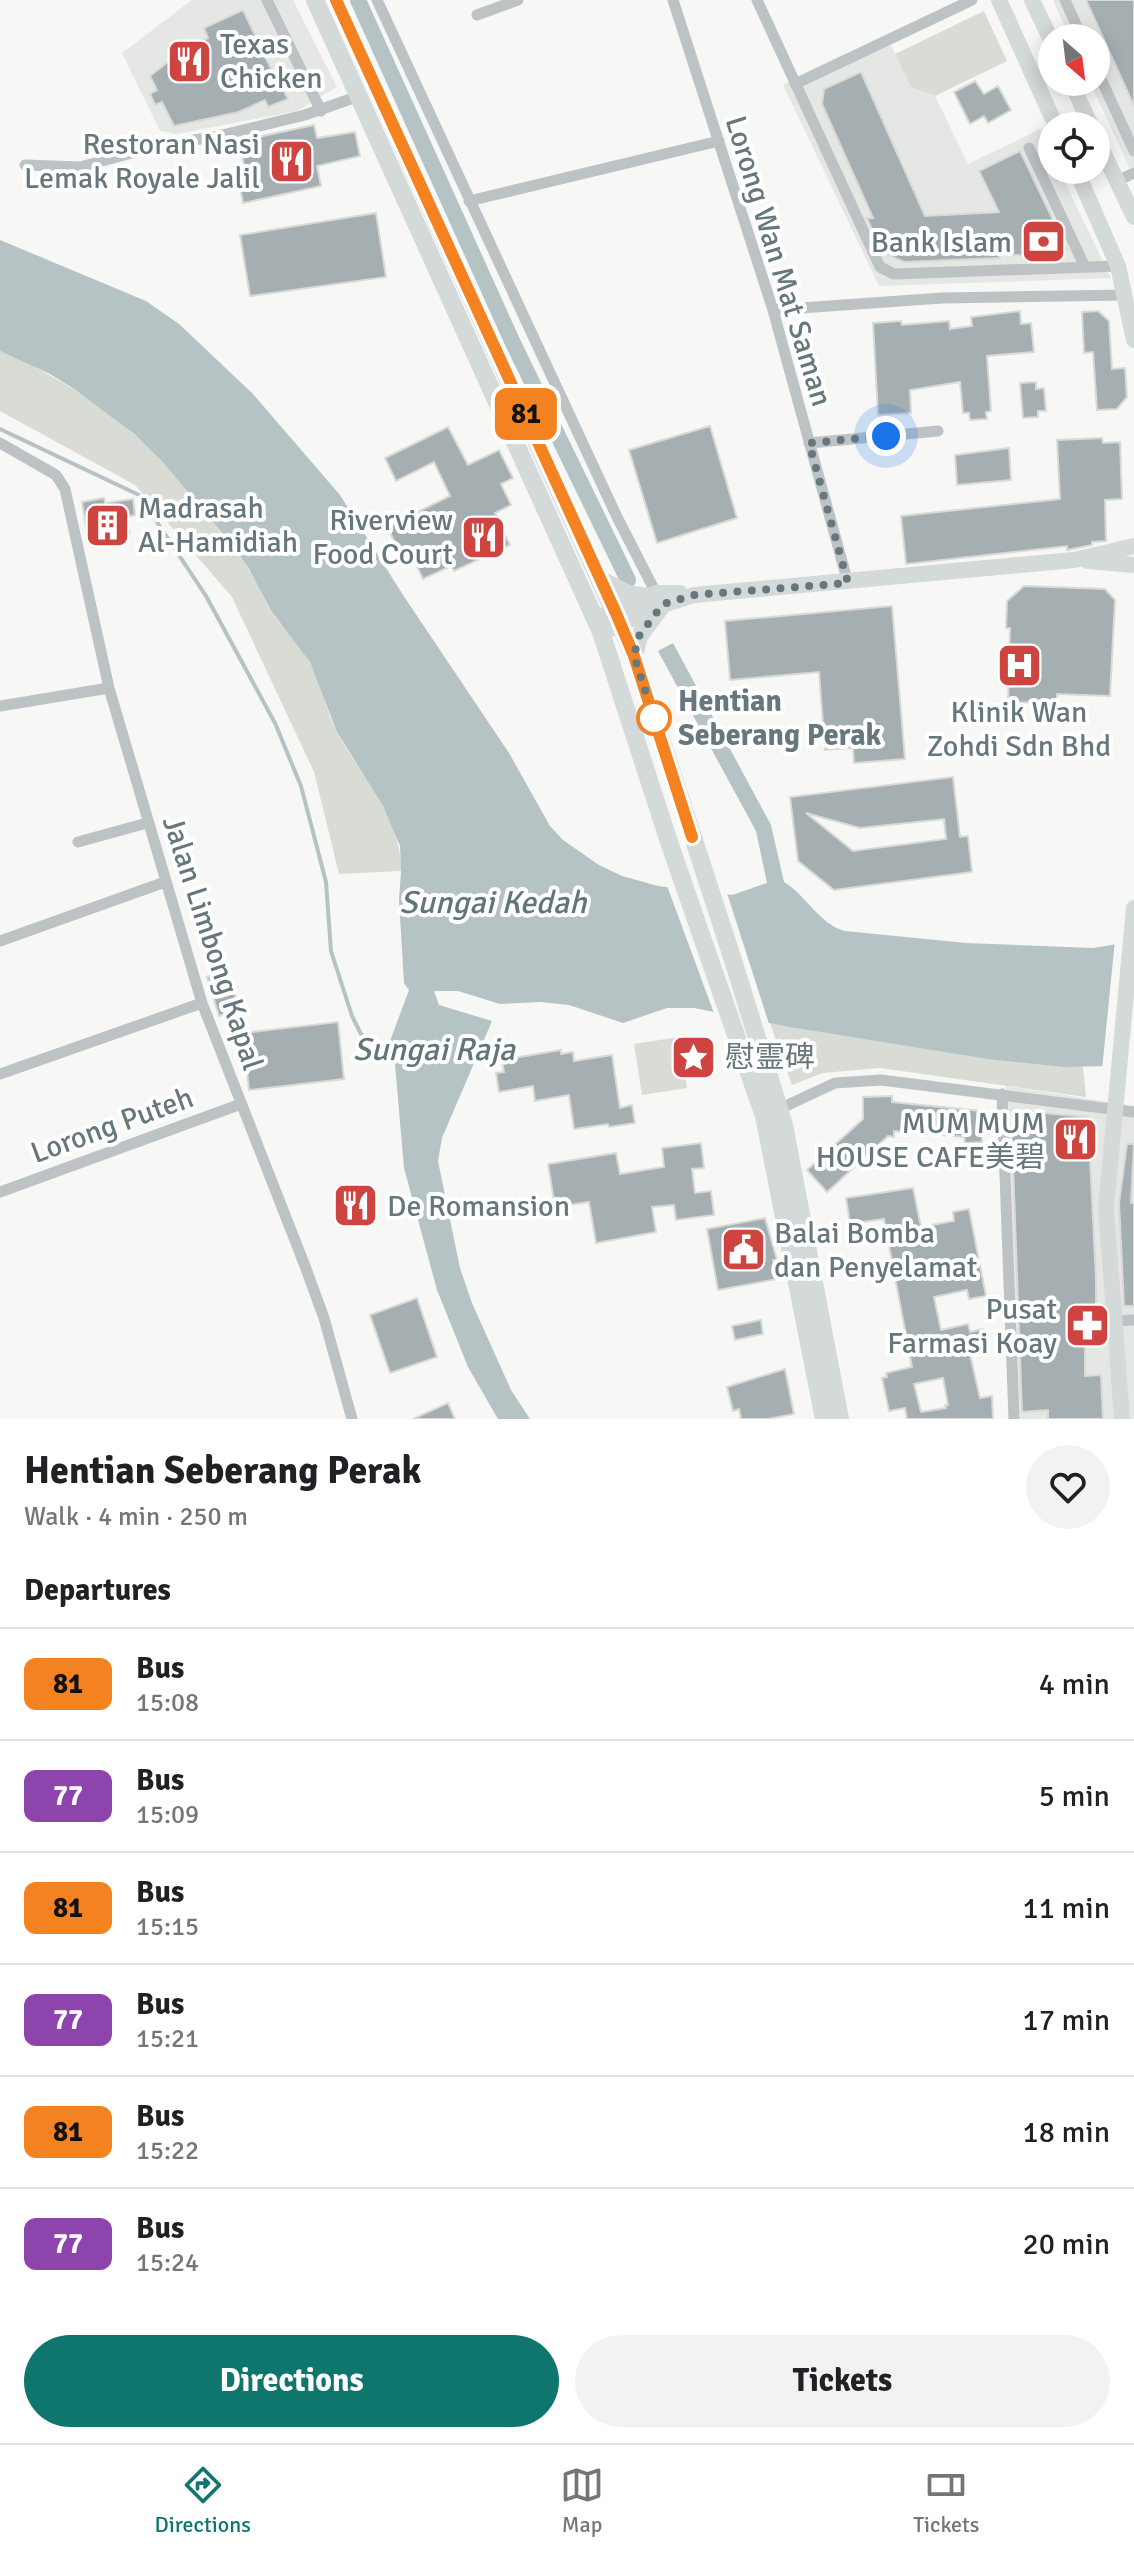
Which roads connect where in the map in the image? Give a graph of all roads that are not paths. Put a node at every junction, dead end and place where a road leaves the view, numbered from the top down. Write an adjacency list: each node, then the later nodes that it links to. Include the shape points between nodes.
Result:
1 (267, 0): 18 (street)
2 (315, 0): 16 (main road)
3 (336, 0): 41 (main road)
4 (377, 0): 28 (street)
5 (518, 0): 12 (street)
6 (673, 0): 20 (street, Lorong Wan Mat Saman)
7 (757, 0): 15 (street)
8 (972, 0): 15 (street)
9 (999, 0): 19 (main road)
10 (1032, 0): 13 (main road)
11 (1065, 0): 14 (street)
12 (477, 15)
13 (1043, 24)
14 (1076, 24)
15 (795, 84): 31 (street, via 886,272)
16 (359, 96): 18 (street); 45 (main road)
17 (1109, 96): 22 (street)
18 (321, 111): 23 (street, via 80,167)
19 (1050, 112)
20 (719, 141): 28 (street); 33 (street, Lorong Wan Mat Saman)
21 (1029, 148): 31 (street)
22 (1134, 151)
23 (25, 165)
24 (1110, 166): 26 (main road)
25 (1134, 173): 26 (street)
26 (1117, 181): 29 (main road)
27 (1082, 184): 30 (main road)
28 (469, 201): 43 (street)
29 (1134, 217)
30 (1118, 266): 31 (street); 32 (main road)
31 (1085, 267)
32 (1125, 295): 33 (street, via 942,298); 34 (main road)
33 (773, 310): 37 (street, Lorong Wan Mat Saman)
34 (1134, 340)
35 (938, 431): 37 (street)
36 (0, 443): 47 (street, Jalan Limbong Kapal, via 56,475 65,489)
37 (809, 443): 42 (street, Lorong Wan Mat Saman)
38 (1134, 546): 39 (main road)
39 (1074, 560): 40 (main road); 42 (main road)
40 (1134, 565)
41 (601, 580): 43 (main road, via 628,594); 44 (main road)
42 (848, 583): 43 (main road)
43 (655, 598): 44 (main road); 46 (main road)
44 (617, 618): 45 (main road); 46 (main road)
45 (598, 625): 56 (main road, via 670,845)
46 (634, 656): 56 (main road)
47 (109, 688): 48 (street); 49 (street, Jalan Limbong Kapal)
48 (0, 706)
49 (147, 823): 50 (street); 51 (street, Jalan Limbong Kapal)
50 (78, 842)
51 (165, 882): 53 (street); 54 (street, Jalan Limbong Kapal)
52 (1134, 913): 58 (main road)
53 (0, 941)
54 (202, 1003): 55 (street); 59 (street, Jalan Limbong Kapal)
55 (0, 1074)
56 (764, 1088): 60 (main road)
57 (1002, 1094): 58 (street); 60 (street, via 881,1080 835,1083); 68 (street)
58 (1115, 1101): 61 (street); 64 (main road, via 1106,1208)
59 (241, 1104): 62 (street, Lorong Puteh); 65 (street, Jalan Limbong Kapal, via 319,1305)
60 (771, 1112): 66 (main road); 67 (main road, via 789,1149)
61 (1134, 1112)
62 (0, 1192)
63 (1134, 1320): 64 (street)
64 (1114, 1321): 69 (main road)
65 (352, 1419)
66 (824, 1419)
67 (840, 1419)
68 (1014, 1419)
69 (1122, 1419)

